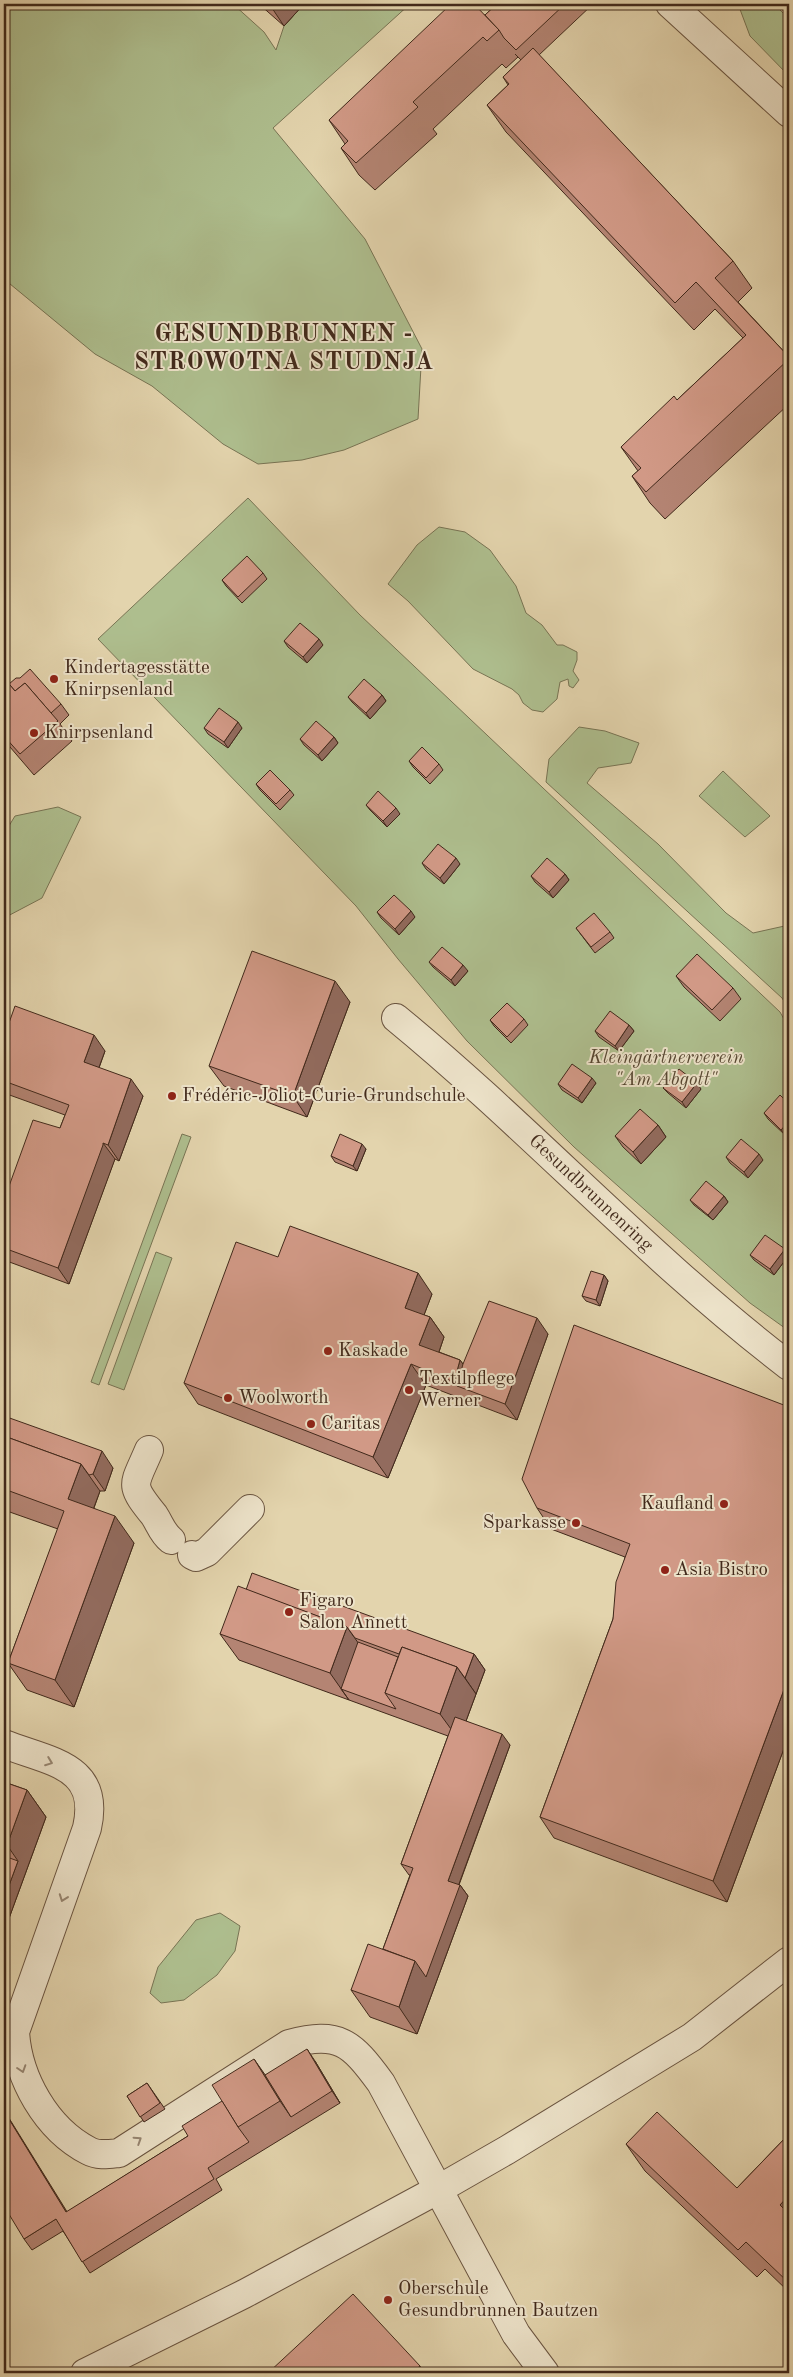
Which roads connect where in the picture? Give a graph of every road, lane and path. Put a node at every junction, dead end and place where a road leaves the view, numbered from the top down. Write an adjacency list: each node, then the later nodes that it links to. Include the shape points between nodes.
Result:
1 (670, 4): 2 (street)
2 (789, 113)
3 (396, 1018): 4 (street, Gesundbrunnenring, via 513,1121 662,1260)
4 (789, 1366)
5 (149, 1450): 6 (street, via 135,1492 164,1535 196,1557 207,1552)
6 (250, 1509)
7 (4, 1744): 9 (street, one-way to 9, via 71,1770 84,1783 90,1798 87,1828 15,2032 24,2074 48,2117 61,2131 89,2152 119,2153 289,2044 313,2038 336,2039 358,2054 381,2082)
8 (789, 1961): 9 (street, via 692,2037)
9 (439, 2189): 10 (street, via 244,2294); 11 (street, via 516,2334)
10 (85, 2373)
11 (545, 2373)

